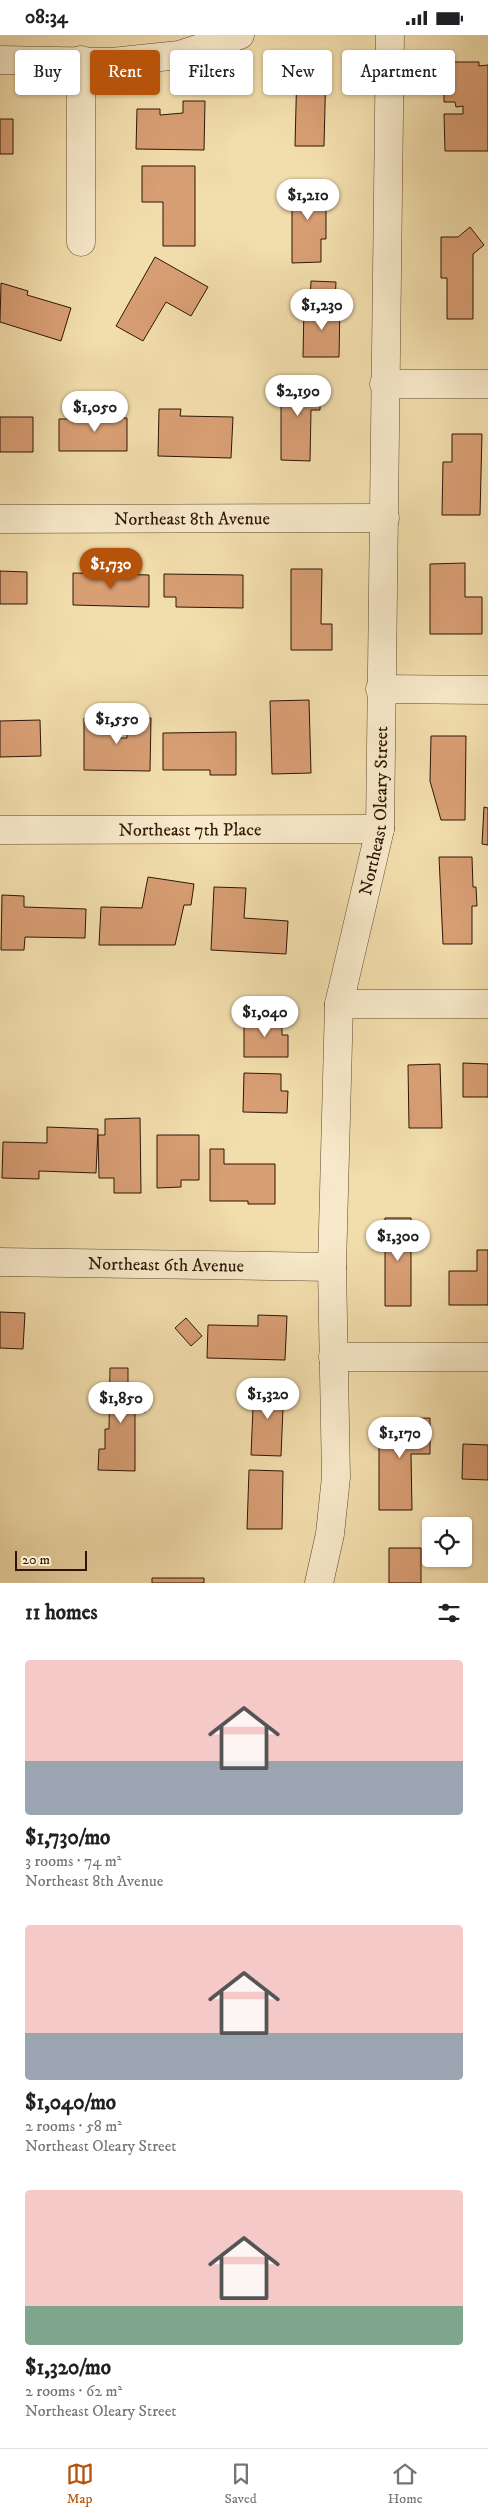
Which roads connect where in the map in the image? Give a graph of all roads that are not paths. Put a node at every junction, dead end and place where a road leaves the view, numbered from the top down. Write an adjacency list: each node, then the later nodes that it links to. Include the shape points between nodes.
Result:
1 (240, 35): 4 (street, via 179,55 112,62)
2 (390, 35): 6 (street, Northeast Oleary Street)
3 (0, 60): 4 (street)
4 (81, 60): 5 (street)
5 (81, 242)
6 (384, 384): 7 (street); 8 (street, Northeast Oleary Street)
7 (488, 384)
8 (385, 518): 9 (street, Northeast 8th Avenue); 10 (street, Northeast Oleary Street)
9 (0, 519)
10 (380, 689): 11 (street); 12 (street, Northeast Oleary Street)
11 (488, 691)
12 (380, 829): 13 (street, Northeast 7th Place); 14 (street, Northeast Oleary Street)
13 (0, 830)
14 (339, 1004): 15 (street); 17 (street, Northeast Oleary Street)
15 (488, 1004)
16 (0, 1262): 17 (street, Northeast 6th Avenue)
17 (332, 1267): 18 (street, Northeast Oleary Street)
18 (333, 1357): 19 (street); 20 (street, Northeast Oleary Street, via 336,1477 330,1534)
19 (488, 1357)
20 (319, 1583)

